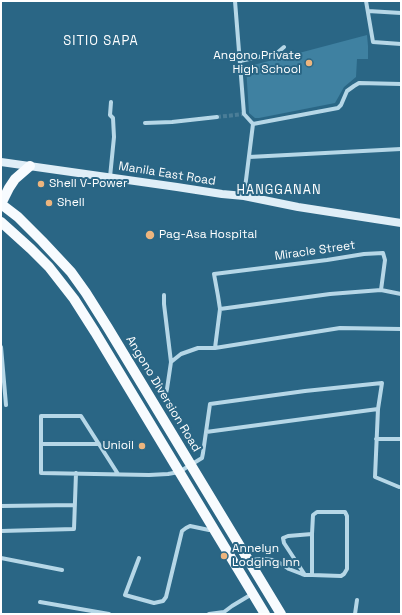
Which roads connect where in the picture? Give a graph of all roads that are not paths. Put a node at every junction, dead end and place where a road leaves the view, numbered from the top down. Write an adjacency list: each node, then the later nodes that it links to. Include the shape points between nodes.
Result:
1 (235, 1): 7 (street)
2 (366, 1): 3 (street)
3 (368, 11): 4 (street); 5 (street, via 373,42)
4 (401, 13)
5 (401, 44)
6 (284, 47): 7 (street, via 278,53)
7 (240, 61): 12 (street, via 244,114)
8 (401, 84): 12 (street, via 359,83 347,91 338,108)
9 (111, 102): 17 (street, via 110,115 113,118 114,137)
10 (217, 117): 11 (street)
11 (145, 123)
12 (253, 124): 14 (street)
13 (401, 149): 14 (street)
14 (249, 157): 18 (street)
15 (1, 162): 16 (main road, Manila East Road)
16 (30, 166): 17 (main road, Manila East Road); 19 (main road, via 15,178)
17 (110, 178): 18 (main road, Manila East Road)
18 (244, 196): 21 (main road, Manila East Road)
19 (1, 204): 22 (main road, Angono Diversion Road, via 42,241)
20 (1, 222): 23 (main road)
21 (401, 223)
22 (71, 272): 23 (main road); 40 (main road, Angono Diversion Road, via 98,311)
23 (61, 280): 41 (main road, via 92,326)
24 (381, 290): 25 (street); 27 (street, via 330,294); 27 (street, Miracle Street, via 385,260 383,253 364,254 214,274)
25 (401, 294)
26 (164, 295): 31 (street)
27 (220, 309): 30 (street)
28 (401, 329): 30 (street, via 340,328)
29 (1, 347): 33 (street)
30 (215, 348): 31 (street, via 198,348 181,354)
31 (171, 362): 32 (street, via 166,393)
32 (162, 396)
33 (6, 405)
34 (378, 409): 35 (street); 35 (street, via 382,383 305,390 210,404); 36 (street)
35 (206, 432): 40 (street, via 202,458)
36 (376, 439): 37 (street); 44 (street, via 375,477)
37 (401, 439)
38 (41, 444): 39 (street); 39 (street, via 41,416 81,416); 42 (street, via 41,473)
39 (99, 444): 43 (street)
40 (191, 465): 41 (street); 47 (main road, Angono Diversion Road)
41 (179, 472): 43 (street, via 149,475); 49 (main road)
42 (76, 473): 43 (street); 45 (street)
43 (118, 474)
44 (399, 487)
45 (75, 504): 46 (street); 48 (street, via 74,529)
46 (1, 506)
47 (230, 529): 49 (main road); 53 (main road, Angono Diversion Road)
48 (1, 531)
49 (216, 532): 52 (street, via 190,526 182,531 163,602 154,603 125,596); 57 (main road)
50 (312, 534): 55 (street, via 283,538); 56 (street); 56 (street, via 314,513 346,514 346,573 342,576)
51 (1, 558): 54 (street)
52 (139, 558)
53 (248, 560): 55 (street, via 273,560); 64 (main road, Angono Diversion Road)
54 (62, 570)
55 (305, 575): 56 (street)
56 (312, 575)
57 (252, 593): 60 (street); 63 (main road)
58 (357, 600): 65 (street)
59 (40, 602): 61 (street)
60 (223, 613): 62 (street)
61 (109, 614)
62 (209, 614)
63 (265, 614)
64 (281, 614)
65 (355, 614)

